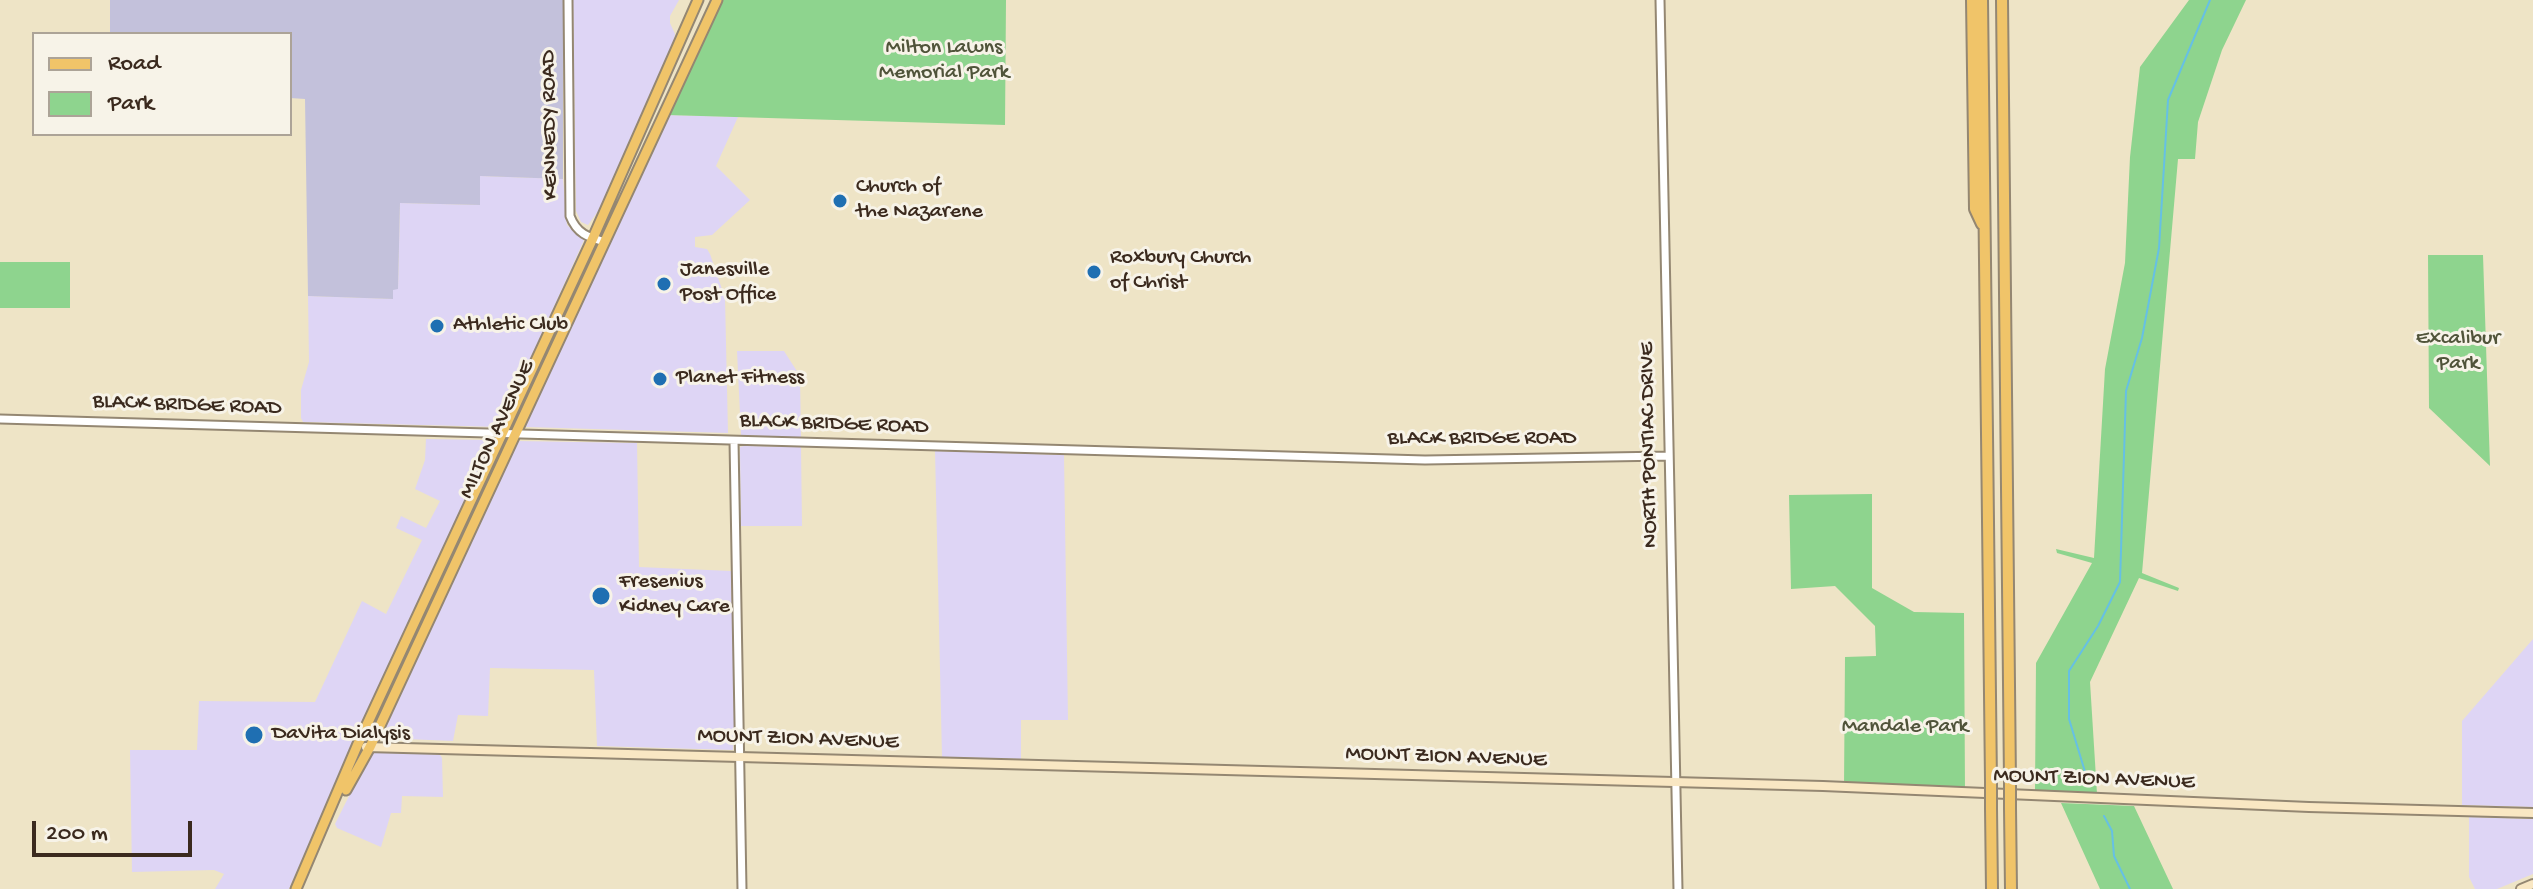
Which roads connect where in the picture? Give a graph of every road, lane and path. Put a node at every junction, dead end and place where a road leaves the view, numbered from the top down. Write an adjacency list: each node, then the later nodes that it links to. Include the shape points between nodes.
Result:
1 (568, 0): 9 (street, KENNEDY ROAD, via 570,216 575,228)
2 (698, 0): 9 (main road, MILTON AVENUE)
3 (717, 0): 10 (main road, MILTON AVENUE)
4 (1660, 0): 15 (street, NORTH PONTIAC DRIVE)
5 (1972, 0): 8 (highway, via 1975,209)
6 (1982, 0): 8 (highway)
7 (2002, 0): 29 (highway, bridge)
8 (1985, 229): 28 (highway, bridge)
9 (593, 238): 10 (street); 12 (main road, MILTON AVENUE)
10 (605, 242): 13 (main road, MILTON AVENUE)
11 (0, 419): 12 (street, BLACK BRIDGE ROAD)
12 (502, 434): 13 (street, BLACK BRIDGE ROAD); 16 (main road, MILTON AVENUE)
13 (517, 434): 14 (street, BLACK BRIDGE ROAD); 17 (main road, MILTON AVENUE)
14 (734, 441): 15 (street, BLACK BRIDGE ROAD, via 1425,460); 20 (street)
15 (1668, 456): 21 (street, NORTH PONTIAC DRIVE)
16 (431, 591): 17 (main road); 18 (main road, MILTON AVENUE)
17 (433, 612): 19 (main road, MILTON AVENUE)
18 (357, 746): 19 (main road, MOUNT ZION AVENUE); 23 (main road, MILTON AVENUE)
19 (370, 747): 20 (main road, MOUNT ZION AVENUE); 23 (main road, MILTON AVENUE)
20 (741, 756): 21 (main road, MOUNT ZION AVENUE); 26 (street)
21 (1675, 782): 22 (main road, MOUNT ZION AVENUE); 27 (street, NORTH PONTIAC DRIVE)
22 (2533, 813)
23 (324, 827): 25 (main road, MILTON AVENUE)
24 (2533, 884): 30 (main road)
25 (296, 889)
26 (742, 889)
27 (1678, 889)
28 (1992, 889)
29 (2011, 889)
30 (2521, 889)

